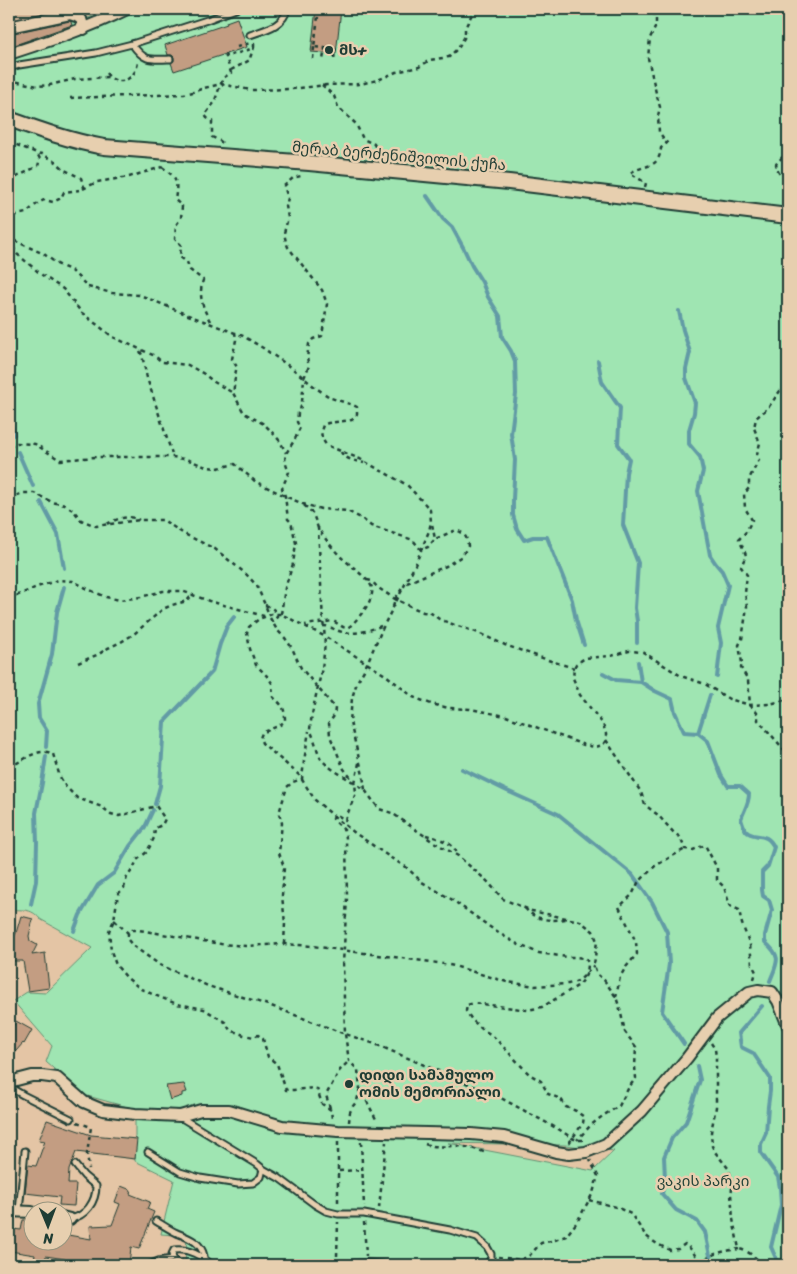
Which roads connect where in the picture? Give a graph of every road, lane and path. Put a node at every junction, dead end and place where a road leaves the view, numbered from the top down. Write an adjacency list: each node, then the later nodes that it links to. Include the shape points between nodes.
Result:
1 (127, 9): 8 (street)
2 (236, 9): 11 (lane)
3 (287, 9): 9 (lane, via 277,24)
4 (319, 9): 13 (path)
5 (473, 9): 29 (path, via 459,47 449,57 430,60 360,84)
6 (651, 9): 41 (path, via 656,17 656,26 650,38 648,58 660,107 658,132 667,143 661,148 657,161 630,174 646,183)
7 (9, 27): 8 (street, via 70,14 81,19)
8 (84, 29): 18 (street)
9 (250, 35)
10 (251, 43): 15 (path)
11 (132, 44): 17 (lane); 23 (lane)
12 (246, 44): 14 (path)
13 (314, 46): 16 (path); 20 (path)
14 (237, 47)
15 (254, 47): 24 (path, via 250,60); 24 (path, via 226,55)
16 (325, 48): 21 (path); 22 (path, via 335,49)
17 (139, 53): 19 (lane, via 154,60); 26 (path, via 138,67 130,78 122,81)
18 (9, 54)
19 (170, 58)
20 (313, 59)
21 (323, 60)
22 (334, 61)
23 (9, 68)
24 (231, 71): 28 (path)
25 (106, 73): 26 (path)
26 (109, 77): 27 (path, via 38,86)
27 (9, 80)
28 (221, 84): 29 (path, via 251,90); 30 (path, via 184,94); 33 (path, via 205,115 212,121 212,137 220,140)
29 (322, 85): 36 (path, via 356,124 363,139 374,144)
30 (70, 98)
31 (9, 119): 37 (street, მერაბ ბერძენიშვილის ქუჩა, via 104,147)
32 (9, 142): 35 (path)
33 (226, 148)
34 (788, 151): 38 (path, via 776,164 778,173)
35 (36, 153): 39 (path, via 40,159 38,166); 40 (path, via 81,178 84,187)
36 (380, 160)
37 (304, 163): 41 (street, მერაბ ბერძენიშვილის ქუჩა); 49 (path, via 301,176 284,186 288,218 284,233 288,247 322,290 326,304 322,336 309,344 309,366)
38 (788, 178)
39 (9, 181)
40 (81, 190): 43 (path, via 64,192 53,202 44,200 26,213 11,218); 46 (path, via 97,182 162,167 174,176 175,200 182,206 175,239 181,244 180,257 203,280 201,302)
41 (643, 198): 42 (street, მერაბ ბერძენიშვილის ქუჩა)
42 (788, 216)
43 (9, 224)
44 (9, 235): 46 (path, via 72,271 88,287 140,296)
45 (9, 240): 48 (path, via 17,254 63,288 82,313 113,337)
46 (211, 324): 47 (path)
47 (235, 332): 49 (path); 51 (path, via 232,359 237,367)
48 (139, 349): 51 (path, via 162,362 188,365); 55 (path)
49 (304, 378): 53 (path, via 331,398 357,407 357,414 352,420 328,423 321,431 326,445); 54 (path, via 297,422 300,428)
50 (788, 388): 87 (path, via 780,391 756,418 754,428 760,443 759,460 744,494 744,508 752,520 739,539 746,555 741,567 747,575 747,607 740,645 741,668 748,680)
51 (233, 393): 54 (path, via 244,413 264,424)
52 (9, 446): 55 (path, via 35,444 60,460)
53 (340, 451): 56 (path); 56 (path, via 348,458)
54 (286, 453): 57 (path, via 285,464 289,472 282,488)
55 (172, 456): 57 (path, via 206,467 235,464 256,482)
56 (368, 464): 61 (path, via 407,486 430,510)
57 (285, 496): 59 (path); 74 (path, via 296,543)
58 (9, 498): 62 (path, via 34,493 64,505 91,525)
59 (304, 504): 63 (path); 65 (path, via 347,511 371,526 413,540)
60 (139, 520): 62 (path); 62 (path, via 130,517 113,520); 71 (path, via 164,520 215,549 257,586)
61 (431, 522): 64 (path); 65 (path)
62 (106, 525)
63 (318, 526): 66 (path, via 327,541); 78 (path)
64 (435, 539): 65 (path); 67 (path, via 456,530 463,532 468,546 462,556 446,566)
65 (421, 549): 67 (path)
66 (368, 581): 70 (path); 78 (path, via 371,594 352,625 347,628 333,621)
67 (406, 584): 70 (path); 70 (path)
68 (192, 595): 69 (path, via 182,591 163,591 120,600 106,597 74,581 58,580); 75 (path); 83 (path, via 187,601 164,609 121,642)
69 (9, 599)
70 (397, 599): 80 (path); 84 (path, via 505,645)
71 (265, 605): 72 (path); 73 (path)
72 (268, 612)
73 (277, 614): 74 (path); 75 (path); 77 (path)
74 (281, 614): 79 (path)
75 (266, 617): 93 (path, via 249,627 248,640 256,665 272,683 273,697 284,707 285,721 262,733 260,738 262,744)
76 (270, 618): 77 (path)
77 (272, 622): 85 (path)
78 (322, 622): 79 (path); 81 (path)
79 (304, 625): 82 (path)
80 (384, 625): 81 (path, via 352,632); 91 (path, via 352,698 350,722)
81 (323, 626): 82 (path)
82 (324, 636): 85 (path); 89 (path, via 387,676 413,697 430,704 506,716 584,745 595,747 603,745)
83 (78, 663)
84 (574, 668): 87 (path, via 585,658 643,652 681,676 705,684 729,699); 89 (path, via 573,678 580,695 603,724)
85 (318, 687): 88 (path); 94 (path, via 335,708 329,724 330,736 344,769)
86 (788, 700): 87 (path)
87 (750, 705): 90 (path, via 758,714 758,720)
88 (310, 730): 93 (path); 94 (path, via 320,759)
89 (606, 740): 98 (path, via 641,792 645,805 680,837)
90 (788, 754)
91 (360, 760): 94 (path); 95 (path)
92 (9, 767): 100 (path, via 28,756 49,751 53,754 60,777 77,798 119,816 156,806 165,819 162,825 154,828 154,838 147,852 137,860 118,894)
93 (302, 779): 96 (path, via 315,800); 102 (path, via 287,787 279,813 282,823 279,852 284,867)
94 (355, 783): 95 (path); 96 (path, via 356,793 345,820)
95 (365, 790): 97 (path, via 379,809 392,813)
96 (335, 817): 103 (path, via 333,819 345,830 346,838 347,898); 105 (path, via 422,882 518,945 539,953 585,958)
97 (422, 834): 99 (path); 99 (path, via 448,843 456,848)
98 (685, 849): 106 (path, via 693,850 705,845 730,906 739,910 756,972); 107 (path, via 655,866 619,907 636,942 637,954 620,977)
99 (458, 856): 104 (path, via 503,900 524,907 538,918 568,918 580,921 593,931 597,941)
100 (114, 920): 101 (path); 115 (path, via 109,931 111,951 116,965 127,978 152,994 177,1004 204,1009 225,1022 230,1030 254,1037 258,1035 263,1039 268,1056 277,1064 286,1090 317,1089 322,1104)
101 (128, 933): 102 (path, via 139,930 246,946); 109 (path, via 128,940 133,946 160,965 208,986)
102 (284, 944): 103 (path)
103 (343, 952): 105 (path, via 454,966 507,982 535,986 568,984 580,980); 109 (path)
104 (594, 965): 105 (path); 107 (path, via 597,974)
105 (588, 971): 120 (path, via 579,985 542,1007 528,1010 474,1003 467,1005 466,1011 529,1074 541,1080 548,1094 561,1099 566,1107 584,1117)
106 (749, 992): 108 (street, via 772,992); 110 (street, via 716,1018)
107 (616, 997): 121 (path, via 625,1032 636,1047 636,1078 619,1106 591,1125)
108 (788, 1026)
109 (345, 1034): 120 (path, via 498,1097)
110 (705, 1034): 122 (street, via 659,1092); 140 (path, via 715,1049 716,1057 712,1146 728,1168 733,1183 732,1211)
111 (349, 1061): 115 (path, via 326,1095)
112 (9, 1082): 116 (street, via 32,1076 57,1078 84,1102 103,1110)
113 (9, 1086): 118 (lane)
114 (360, 1088): 117 (path)
115 (331, 1110): 119 (path)
116 (180, 1116): 119 (street, via 201,1110 229,1110 282,1126); 128 (lane)
117 (349, 1117)
118 (71, 1119): 126 (path, via 90,1127)
119 (336, 1134): 122 (street, via 471,1134 504,1137 569,1154 586,1152); 129 (path)
120 (572, 1138): 121 (path); 121 (path, via 567,1146)
121 (577, 1140): 122 (path)
122 (606, 1144)
123 (25, 1151): 133 (lane)
124 (362, 1151): 130 (path)
125 (148, 1152): 128 (lane, via 180,1172 200,1178 253,1183 262,1177)
126 (87, 1154)
127 (75, 1165): 136 (lane, via 96,1189 88,1209 78,1218)
128 (262, 1170): 134 (lane, via 326,1211)
129 (338, 1170): 130 (path); 134 (path)
130 (362, 1170): 135 (path)
131 (597, 1173): 132 (path)
132 (589, 1200): 144 (path, via 566,1236 541,1243); 154 (path, via 631,1214 646,1236 670,1250 685,1244)
133 (14, 1211)
134 (339, 1212): 135 (lane)
135 (363, 1212): 142 (lane, via 477,1238 487,1247)
136 (72, 1218)
137 (156, 1220): 141 (lane, via 192,1239 204,1253)
138 (338, 1221): 145 (path)
139 (364, 1221): 146 (path)
140 (739, 1249): 154 (path, via 719,1252); 155 (path)
141 (202, 1257): 143 (lane, via 174,1250); 149 (lane)
142 (491, 1258): 144 (path, via 500,1256); 152 (lane)
143 (173, 1259): 147 (lane); 148 (lane)
144 (521, 1260): 153 (path)
145 (338, 1261): 146 (lane); 150 (lane)
146 (365, 1261): 151 (lane)
147 (149, 1265)
148 (181, 1265)
149 (212, 1265)
150 (308, 1265)
151 (396, 1265)
152 (487, 1265)
153 (533, 1265)
154 (700, 1265)
155 (763, 1265)

